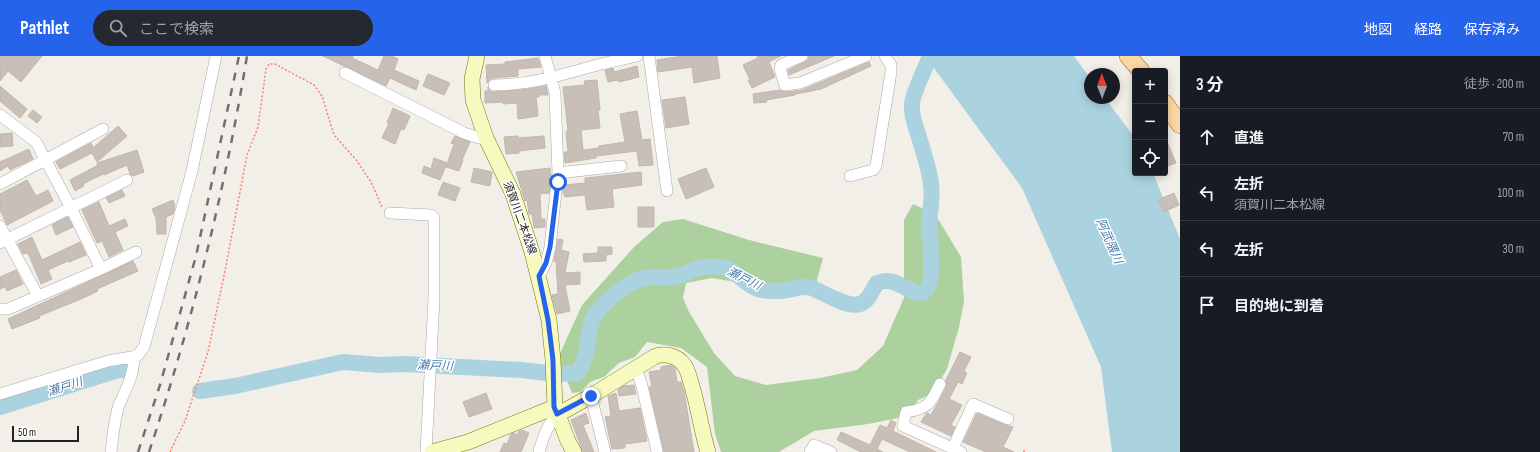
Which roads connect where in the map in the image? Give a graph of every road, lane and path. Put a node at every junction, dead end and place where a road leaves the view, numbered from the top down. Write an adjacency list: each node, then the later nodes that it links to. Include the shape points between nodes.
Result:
1 (216, 56): 35 (street, via 192,171 144,347)
2 (477, 56): 18 (main road, 須賀川二本松線, via 472,91)
3 (545, 56): 12 (street)
4 (637, 56): 12 (street)
5 (649, 56): 25 (street)
6 (802, 56): 7 (street, via 781,65 785,85 800,83)
7 (866, 56)
8 (885, 56): 22 (street, via 892,72 876,166 873,170)
9 (1128, 56): 10 (main road)
10 (1138, 68)
11 (346, 73): 18 (street, via 464,133)
12 (551, 79): 13 (street, via 513,86); 21 (street, via 557,118)
13 (494, 86)
14 (1166, 104): 16 (main road)
15 (0, 115): 19 (street, via 36,142)
16 (1180, 125)
17 (103, 129): 19 (street)
18 (486, 138): 32 (main road, 須賀川二本松線, via 513,194)
19 (46, 160): 24 (street); 26 (street)
20 (621, 166): 21 (street)
21 (558, 173): 32 (street, via 550,247)
22 (850, 176)
23 (127, 180): 26 (street)
24 (0, 184)
25 (667, 192)
26 (71, 208): 29 (street); 31 (street)
27 (390, 213): 44 (path, via 384,211 371,182 334,135 322,96 314,85 275,64 269,64 266,69 258,127 247,155 211,340 185,421); 45 (street, via 434,218 434,299)
28 (0, 226): 29 (street)
29 (3, 241): 33 (street)
30 (136, 252): 31 (street)
31 (101, 269): 33 (street)
32 (539, 276): 40 (main road, 須賀川二本松線, via 553,360)
33 (38, 296): 34 (street, via 8,309)
34 (0, 309)
35 (134, 357): 38 (street, via 108,361); 43 (street, via 130,382 119,406)
36 (634, 368): 39 (main road); 50 (street, via 640,382); 51 (main road, via 660,355 671,356 683,363 694,392)
37 (940, 384): 42 (street, via 928,406 906,412 903,426)
38 (0, 394)
39 (591, 396): 40 (main road); 49 (street)
40 (555, 406): 46 (main road, via 468,442); 47 (street); 48 (main road, 須賀川二本松線)
41 (1008, 419): 42 (street, via 973,404)
42 (955, 451)
43 (111, 452)
44 (170, 452)
45 (426, 452)
46 (432, 452)
47 (539, 452)
48 (574, 452)
49 (605, 452)
50 (655, 452)
51 (708, 452)
52 (810, 452): 53 (street, via 814,445)
53 (831, 452)

